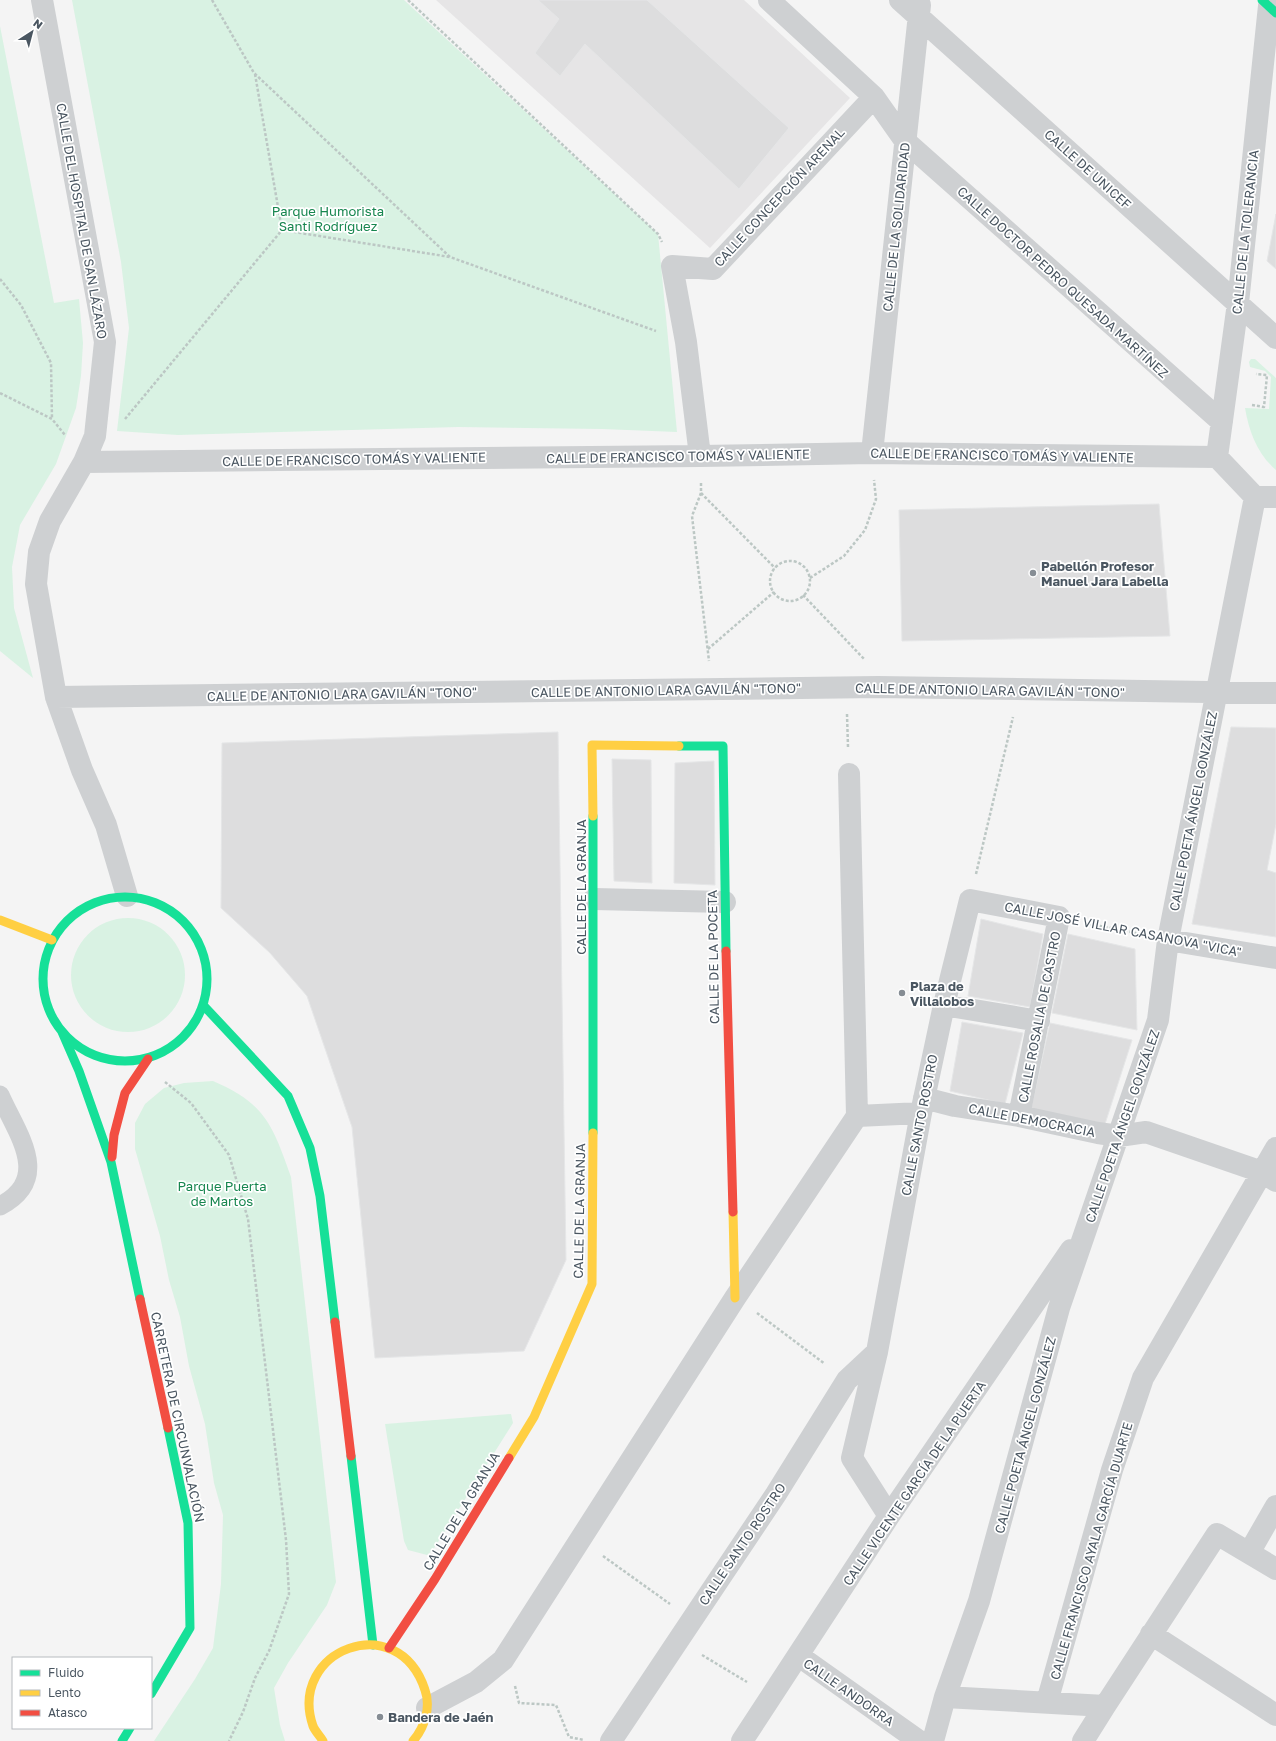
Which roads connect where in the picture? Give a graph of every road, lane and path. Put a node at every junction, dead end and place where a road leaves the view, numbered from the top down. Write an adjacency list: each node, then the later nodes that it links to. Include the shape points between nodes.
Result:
1 (42, 0): 28 (street, CALLE DEL HOSPITAL DE SAN LÁZARO, via 105,342 95,436)
2 (212, 0): 8 (path)
3 (408, 0): 13 (path, via 658,234)
4 (769, 0): 9 (street, CALLE DOCTOR PEDRO QUESADA MARTÍNEZ)
5 (900, 0): 7 (street, CALLE DE UNICEF)
6 (1269, 6): 15 (street, CALLE DE LA TOLERANCIA)
7 (920, 8): 10 (street, CALLE DE LA SOLIDARIDAD); 15 (street, CALLE DE UNICEF)
8 (254, 73): 11 (path); 12 (path)
9 (874, 97): 10 (street, CALLE DOCTOR PEDRO QUESADA MARTÍNEZ); 13 (street, CALLE CONCEPCIÓN ARENAL, via 713,269)
10 (905, 141): 23 (street, CALLE DOCTOR PEDRO QUESADA MARTÍNEZ); 25 (street, CALLE DE LA SOLIDARIDAD)
11 (282, 230): 12 (path); 22 (path)
12 (450, 257): 17 (path)
13 (672, 266): 17 (street)
14 (0, 279): 21 (path, via 21,305 50,363)
15 (1238, 303): 16 (street, CALLE DE UNICEF); 23 (street, CALLE DE LA TOLERANCIA)
16 (1276, 338)
17 (686, 342): 26 (street)
18 (1252, 373): 20 (path, via 1267,375 1264,407)
19 (0, 393): 21 (path)
20 (1246, 404)
21 (52, 419): 24 (path)
22 (122, 422)
23 (1222, 422): 27 (street, CALLE DE LA TOLERANCIA)
24 (71, 438)
25 (872, 453): 26 (street, CALLE DE FRANCISCO TOMÁS Y VALIENTE); 27 (street, CALLE DE FRANCISCO TOMÁS Y VALIENTE); 32 (path, via 876,499 865,530 844,556)
26 (700, 456): 28 (street, CALLE DE FRANCISCO TOMÁS Y VALIENTE); 29 (path)
27 (1217, 458): 30 (street)
28 (84, 462): 42 (street, CALLE DEL HOSPITAL DE SAN LÁZARO, via 50,521 39,552 36,584)
29 (701, 493): 31 (path); 35 (path, via 692,516)
30 (1266, 497): 40 (street, CALLE POETA ÁNGEL GONZÁLEZ)
31 (775, 568): 32 (path, via 786,561 793,561 804,567); 33 (path, via 770,580)
32 (810, 578): 34 (path, via 810,585)
33 (774, 592): 34 (path, via 791,601); 35 (path)
34 (803, 595): 36 (path, via 877,672)
35 (708, 649): 38 (path)
36 (878, 687): 37 (street, CALLE DE ANTONIO LARA GAVILÁN "TONO"); 39 (street, CALLE DE ANTONIO LARA GAVILÁN "TONO")
37 (846, 688): 38 (street, CALLE DE ANTONIO LARA GAVILÁN "TONO"); 44 (path)
38 (712, 689): 42 (street, CALLE DE ANTONIO LARA GAVILÁN "TONO")
39 (1019, 690): 40 (street, CALLE DE ANTONIO LARA GAVILÁN "TONO"); 47 (path)
40 (1217, 693): 41 (street, CALLE DE ANTONIO LARA GAVILÁN "TONO"); 52 (street, CALLE POETA ÁNGEL GONZÁLEZ)
41 (1276, 694)
42 (56, 697): 45 (street, CALLE DEL HOSPITAL DE SAN LÁZARO, via 82,770 106,824)
43 (592, 745): 46 (street, CALLE DE LA GRANJA); 48 (street, CALLE DE LA POCETA, via 723,746)
44 (849, 774): 62 (street)
45 (127, 896): 51 (street, via 97,901 71,916); 55 (street, via 152,901 175,913 193,932 204,955 208,981)
46 (594, 899): 48 (street); 82 (street, CALLE DE LA GRANJA, via 592,1284 534,1417 435,1579)
47 (970, 900): 49 (street, CALLE JOSÉ VILLAR CASANOVA "VICA"); 54 (street, CALLE SANTO ROSTRO)
48 (725, 902): 70 (street, CALLE DE LA POCETA)
49 (1059, 917): 52 (path, CALLE JOSÉ VILLAR CASANOVA "VICA"); 56 (street, CALLE ROSALIA DE CASTRO)
50 (0, 920): 51 (street)
51 (52, 940): 57 (street, via 44,963 42,988 49,1012)
52 (1168, 940): 53 (street, CALLE JOSÉ VILLAR CASANOVA "VICA"); 64 (street, CALLE POETA ÁNGEL GONZÁLEZ, via 1158,1020)
53 (1276, 958)
54 (944, 1005): 56 (street); 61 (street, CALLE SANTO ROSTRO)
55 (204, 1006): 58 (street, via 188,1033 164,1052); 81 (street, via 288,1096 310,1148 320,1196)
56 (1039, 1022): 63 (street, CALLE ROSALIA DE CASTRO)
57 (62, 1032): 58 (street, via 80,1049 102,1059 134,1062); 66 (street, via 79,1071)
58 (148, 1059): 66 (street, via 125,1094 114,1136)
59 (163, 1080): 94 (path, via 191,1103 229,1155 248,1219 286,1540 289,1594 269,1651)
60 (0, 1095): 68 (lane, via 26,1149 29,1163 27,1177 20,1190 11,1200)
61 (922, 1106): 62 (street, CALLE DEMOCRACIA); 63 (street, CALLE DEMOCRACIA); 71 (street, CALLE SANTO ROSTRO)
62 (857, 1116): 70 (street)
63 (1019, 1116): 64 (street, CALLE DEMOCRACIA)
64 (1119, 1136): 67 (street, CALLE DEMOCRACIA, via 1146,1132); 69 (street, CALLE POETA ÁNGEL GONZÁLEZ)
65 (1276, 1148): 67 (street, CALLE FRANCISCO AYALA GARCÍA DUARTE)
66 (111, 1162): 85 (street, CARRETERA DE CIRCUNVALACIÓN, via 188,1523 190,1628)
67 (1269, 1177): 88 (street, CALLE FRANCISCO AYALA GARCÍA DUARTE, via 1143,1378 1112,1470)
68 (0, 1206)
69 (1088, 1226): 74 (street, CALLE VICENTE GARCÍA DE LA PUERTA); 87 (street, CALLE POETA ÁNGEL GONZÁLEZ, via 1059,1308 979,1601)
70 (736, 1298): 72 (path); 75 (street)
71 (877, 1352): 72 (street, CALLE SANTO ROSTRO); 74 (street, CALLE SANTO ROSTRO, via 852,1458)
72 (847, 1380): 78 (street, CALLE SANTO ROSTRO, via 776,1494)
73 (1276, 1506): 76 (street)
74 (889, 1516): 83 (street, CALLE VICENTE GARCÍA DE LA PUERTA)
75 (579, 1540): 78 (path); 84 (street)
76 (1249, 1553): 77 (street); 79 (street, via 1217,1534)
77 (1276, 1569)
78 (692, 1619): 80 (street, CALLE SANTO ROSTRO)
79 (1151, 1634): 89 (street); 91 (street)
80 (679, 1641): 86 (path); 98 (street, CALLE SANTO ROSTRO)
81 (373, 1645): 82 (street); 95 (street, via 353,1646 334,1654 320,1668 311,1687 309,1707 314,1727)
82 (389, 1648): 90 (street, via 404,1657 416,1669 424,1684)
83 (798, 1656): 86 (street, CALLE VICENTE GARCÍA DE LA PUERTA); 100 (street, CALLE ANDORRA)
84 (503, 1660): 90 (street, via 476,1682); 97 (path, via 512,1676 519,1703 556,1705 569,1737)
85 (152, 1692)
86 (770, 1696): 99 (street, CALLE VICENTE GARCÍA DE LA PUERTA)
87 (945, 1697): 88 (street); 101 (street, CALLE POETA ÁNGEL GONZÁLEZ)
88 (1047, 1702): 89 (street)
89 (1105, 1706): 102 (street)
90 (427, 1708): 96 (street, via 425,1720)
91 (1276, 1715)
92 (129, 1729): 93 (street)
93 (122, 1741)
94 (228, 1741)
95 (323, 1741)
96 (413, 1741)
97 (588, 1741)
98 (611, 1741)
99 (742, 1741)
100 (919, 1741)
101 (933, 1741)
102 (1083, 1741)

